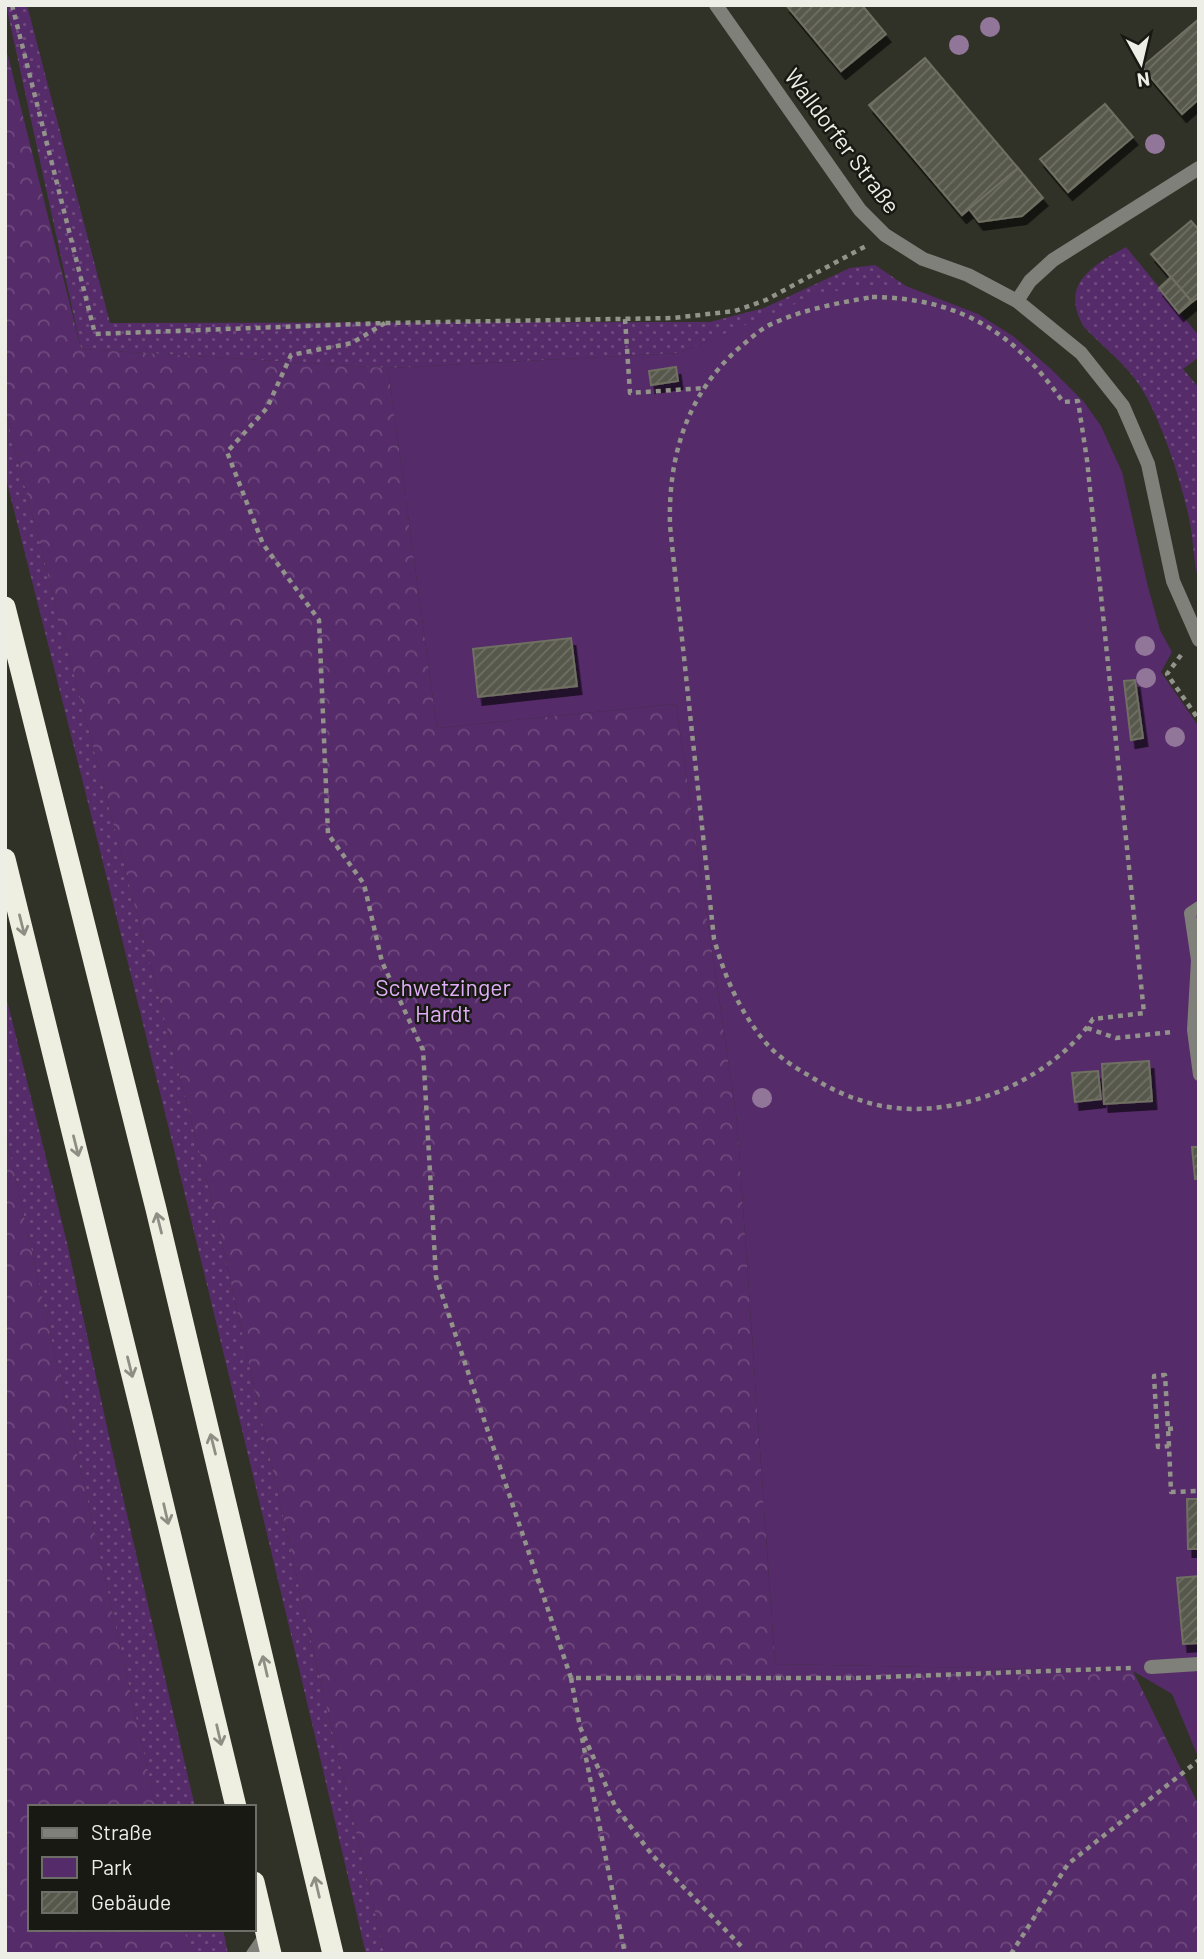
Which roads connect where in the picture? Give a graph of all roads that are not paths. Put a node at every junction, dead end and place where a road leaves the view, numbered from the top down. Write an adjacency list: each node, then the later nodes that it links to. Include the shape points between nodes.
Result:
1 (716, 5): 3 (street, Walldorfer Straße, via 860,210 922,259 968,275)
2 (1199, 168): 3 (street, via 1053,260)
3 (1017, 301): 5 (street, Walldorfer Straße, via 1081,353 1123,406 1148,464 1173,581)
4 (5, 607): 15 (highway, one-way to 4, via 159,1222)
5 (1199, 639)
6 (5, 859): 11 (highway, one-way to 11)
7 (1199, 907): 8 (lane, via 1190,913 1197,960 1193,1030)
8 (1199, 1075)
9 (1199, 1664): 10 (street)
10 (1151, 1667)
11 (236, 1805)
12 (256, 1891): 13 (highway)
13 (268, 1944): 14 (lane)
14 (252, 1954)
15 (333, 1954)

